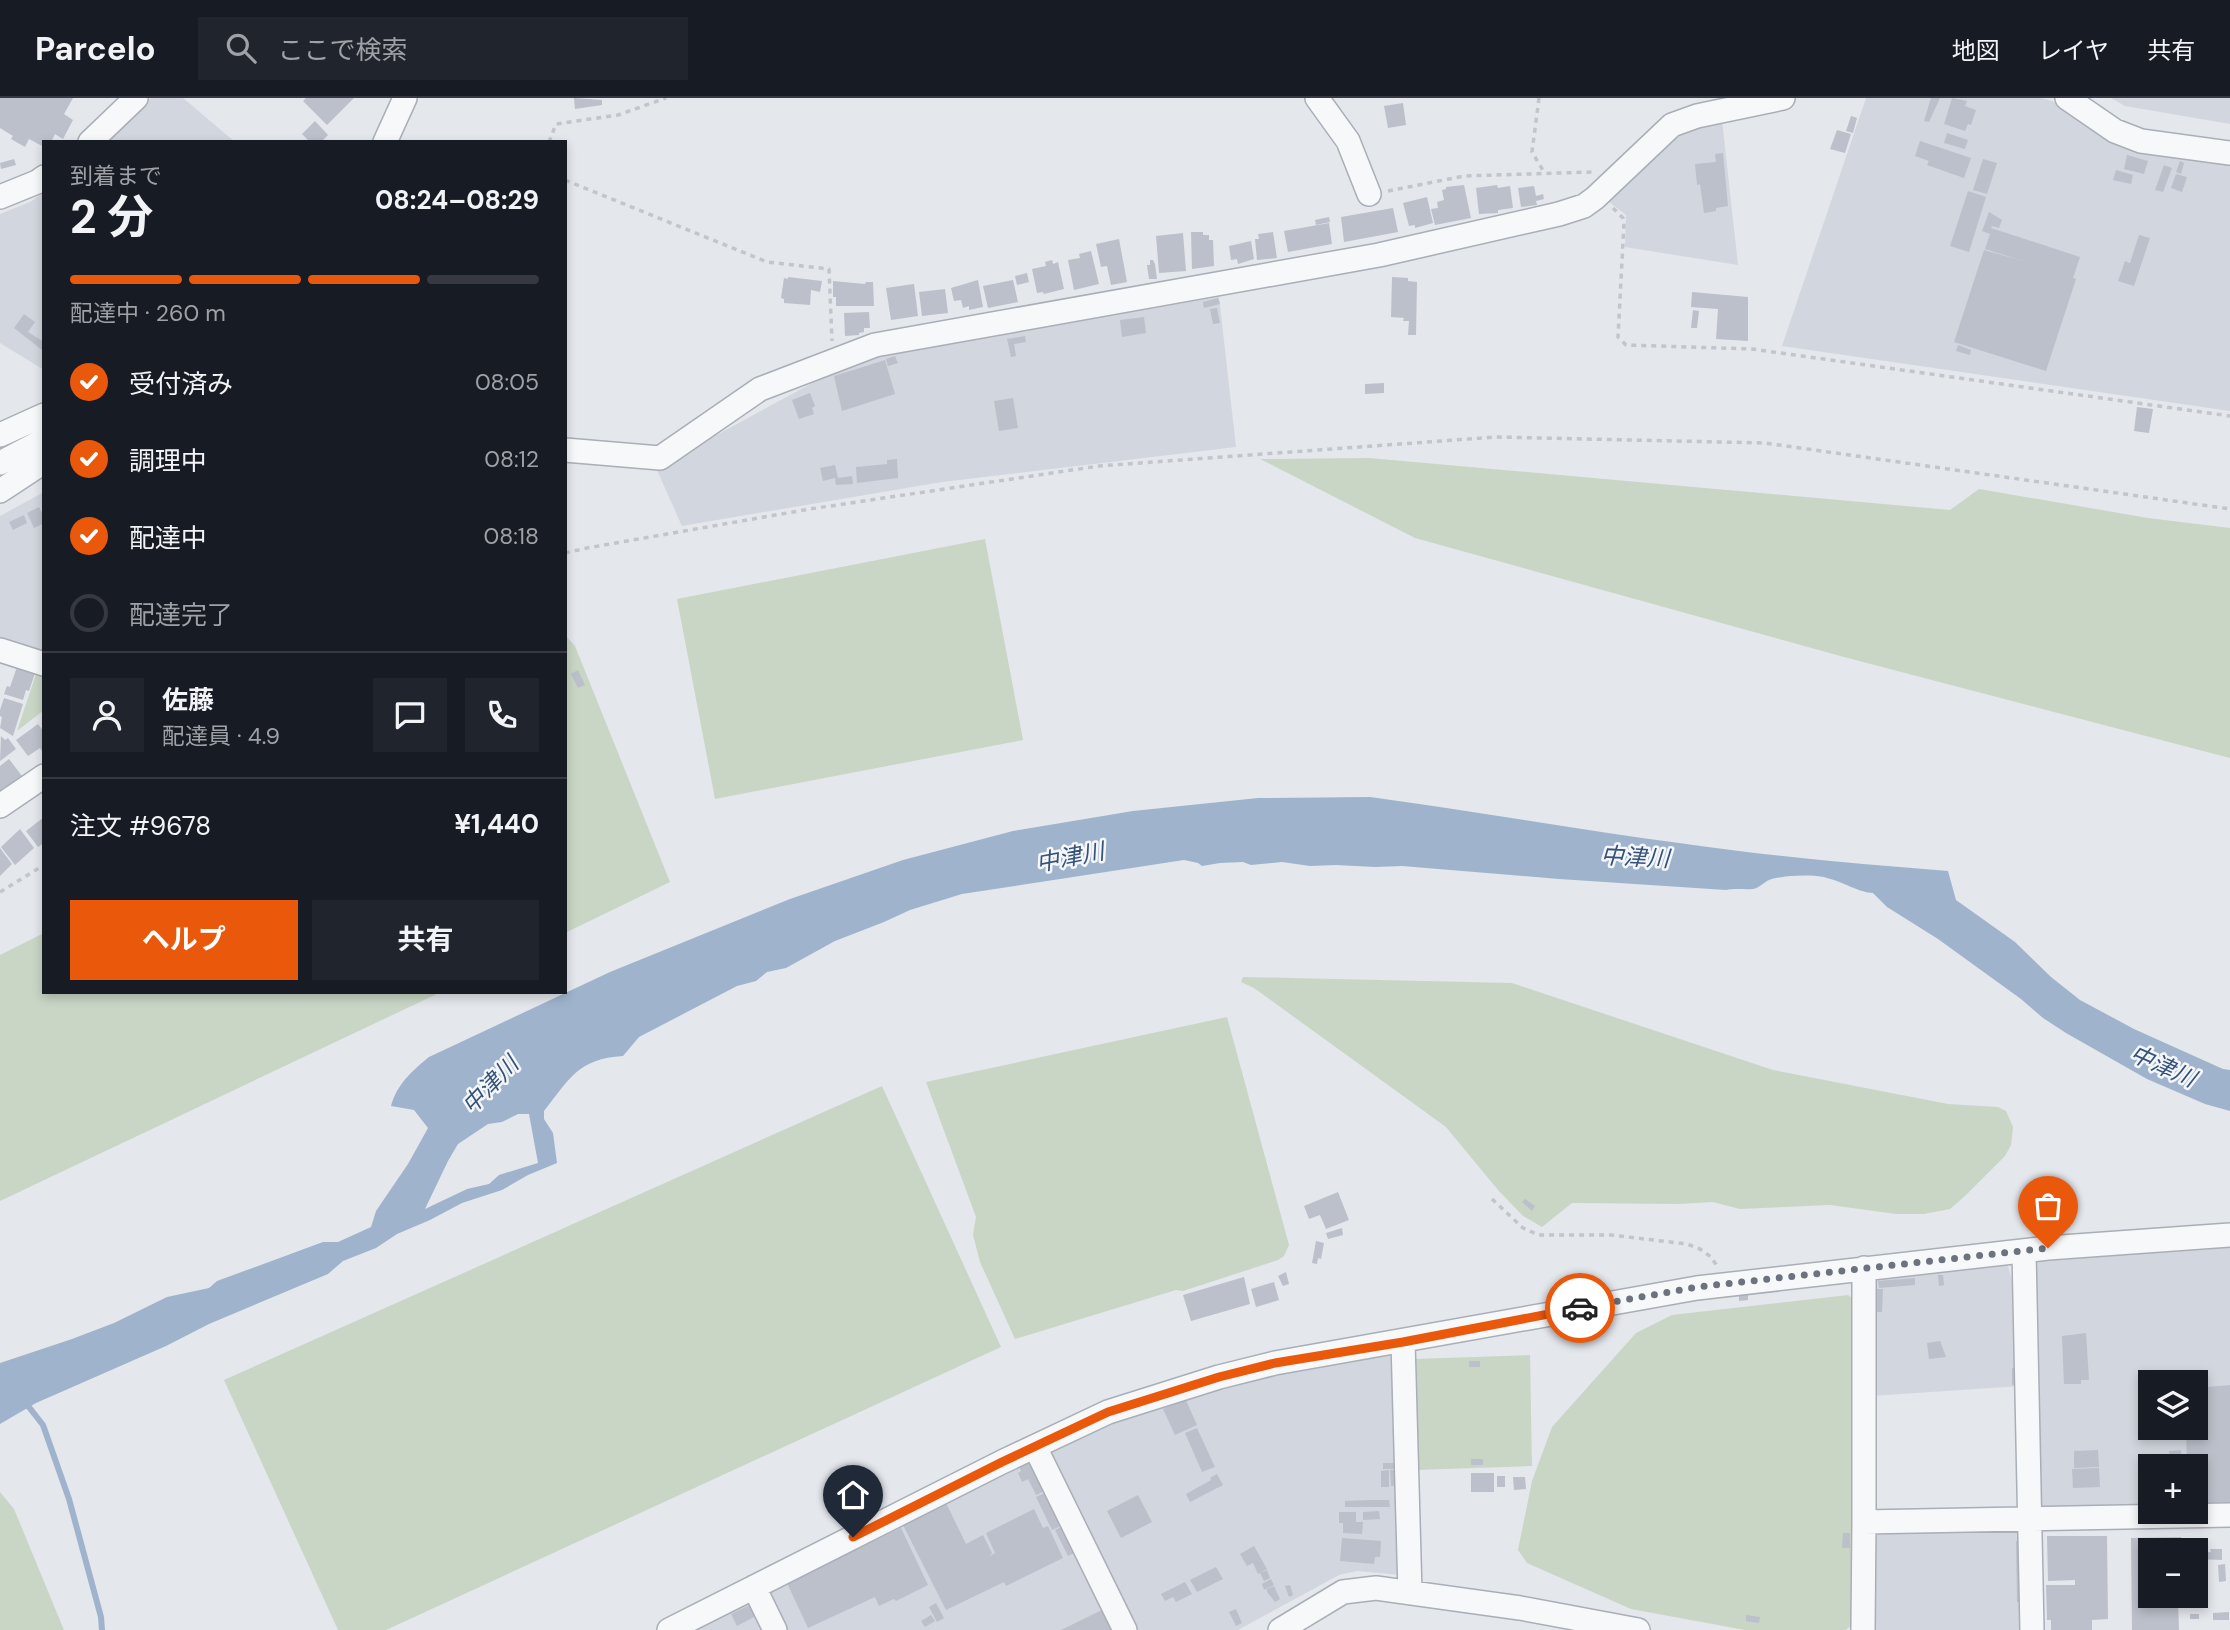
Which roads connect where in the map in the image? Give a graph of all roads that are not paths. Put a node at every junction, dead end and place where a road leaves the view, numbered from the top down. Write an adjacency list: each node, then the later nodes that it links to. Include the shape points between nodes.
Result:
1 (136, 98): 6 (street)
2 (405, 98): 7 (street)
3 (1318, 98): 10 (street, via 1348,141)
4 (1783, 98): 15 (street, via 1672,125 1595,198 1559,214 1379,255 875,345 760,389 660,458)
5 (2067, 98): 8 (street, via 2115,131 2141,142)
6 (92, 140)
7 (386, 140)
8 (2230, 153)
9 (42, 178): 11 (street)
10 (1369, 194)
11 (0, 197)
12 (42, 416): 13 (street)
13 (0, 435)
14 (42, 441): 16 (street)
15 (567, 450)
16 (0, 463)
17 (42, 464): 18 (street)
18 (0, 491)
19 (0, 650): 20 (street)
20 (42, 663)
21 (42, 777): 22 (street)
22 (0, 806)
23 (2230, 1235): 24 (street)
24 (2024, 1251): 25 (street); 29 (street)
25 (1864, 1268): 26 (street, via 1725,1284); 30 (street)
26 (1403, 1342): 27 (street, via 1219,1377 1108,1412); 32 (street)
27 (1035, 1447): 31 (street); 35 (street)
28 (2230, 1515): 29 (street)
29 (2029, 1519): 30 (street); 39 (street)
30 (1864, 1521): 38 (street)
31 (754, 1587): 33 (street); 34 (street)
32 (1410, 1593): 36 (street, via 1376,1588 1343,1592); 37 (street)
33 (669, 1630)
34 (775, 1630)
35 (1125, 1630)
36 (1280, 1630)
37 (1638, 1630)
38 (1863, 1630)
39 (2032, 1630)

